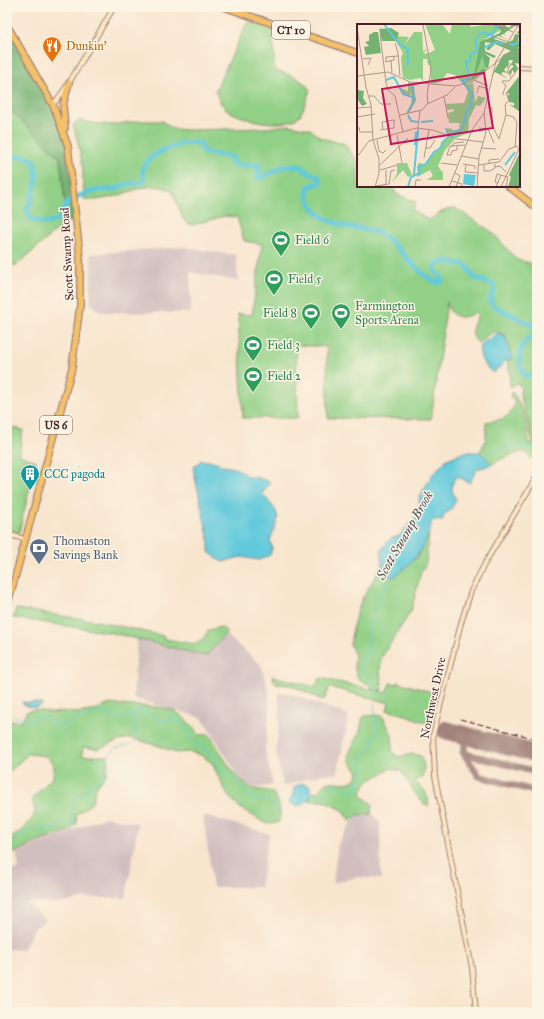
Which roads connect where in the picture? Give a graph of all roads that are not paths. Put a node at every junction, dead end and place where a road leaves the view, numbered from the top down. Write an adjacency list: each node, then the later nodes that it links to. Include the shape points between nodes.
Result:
1 (114, 7): 7 (main road)
2 (224, 7): 4 (highway, CT 10)
3 (7, 25): 8 (highway, US 6)
4 (357, 52)
5 (520, 67): 6 (main road)
6 (537, 68)
7 (69, 83): 8 (main road); 9 (highway, via 63,110)
8 (53, 105): 9 (highway, Scott Swamp Road / US 6)
9 (68, 146): 14 (highway, Scott Swamp Road / US 6, via 80,257 80,305 72,368)
10 (509, 187): 11 (highway)
11 (537, 208)
12 (537, 476): 16 (main road, Northwest Drive, via 471,591 433,735 435,776 472,968)
13 (7, 534): 14 (main road)
14 (24, 539): 15 (highway, Scott Swamp Road / US 6)
15 (7, 607)
16 (476, 1012)

